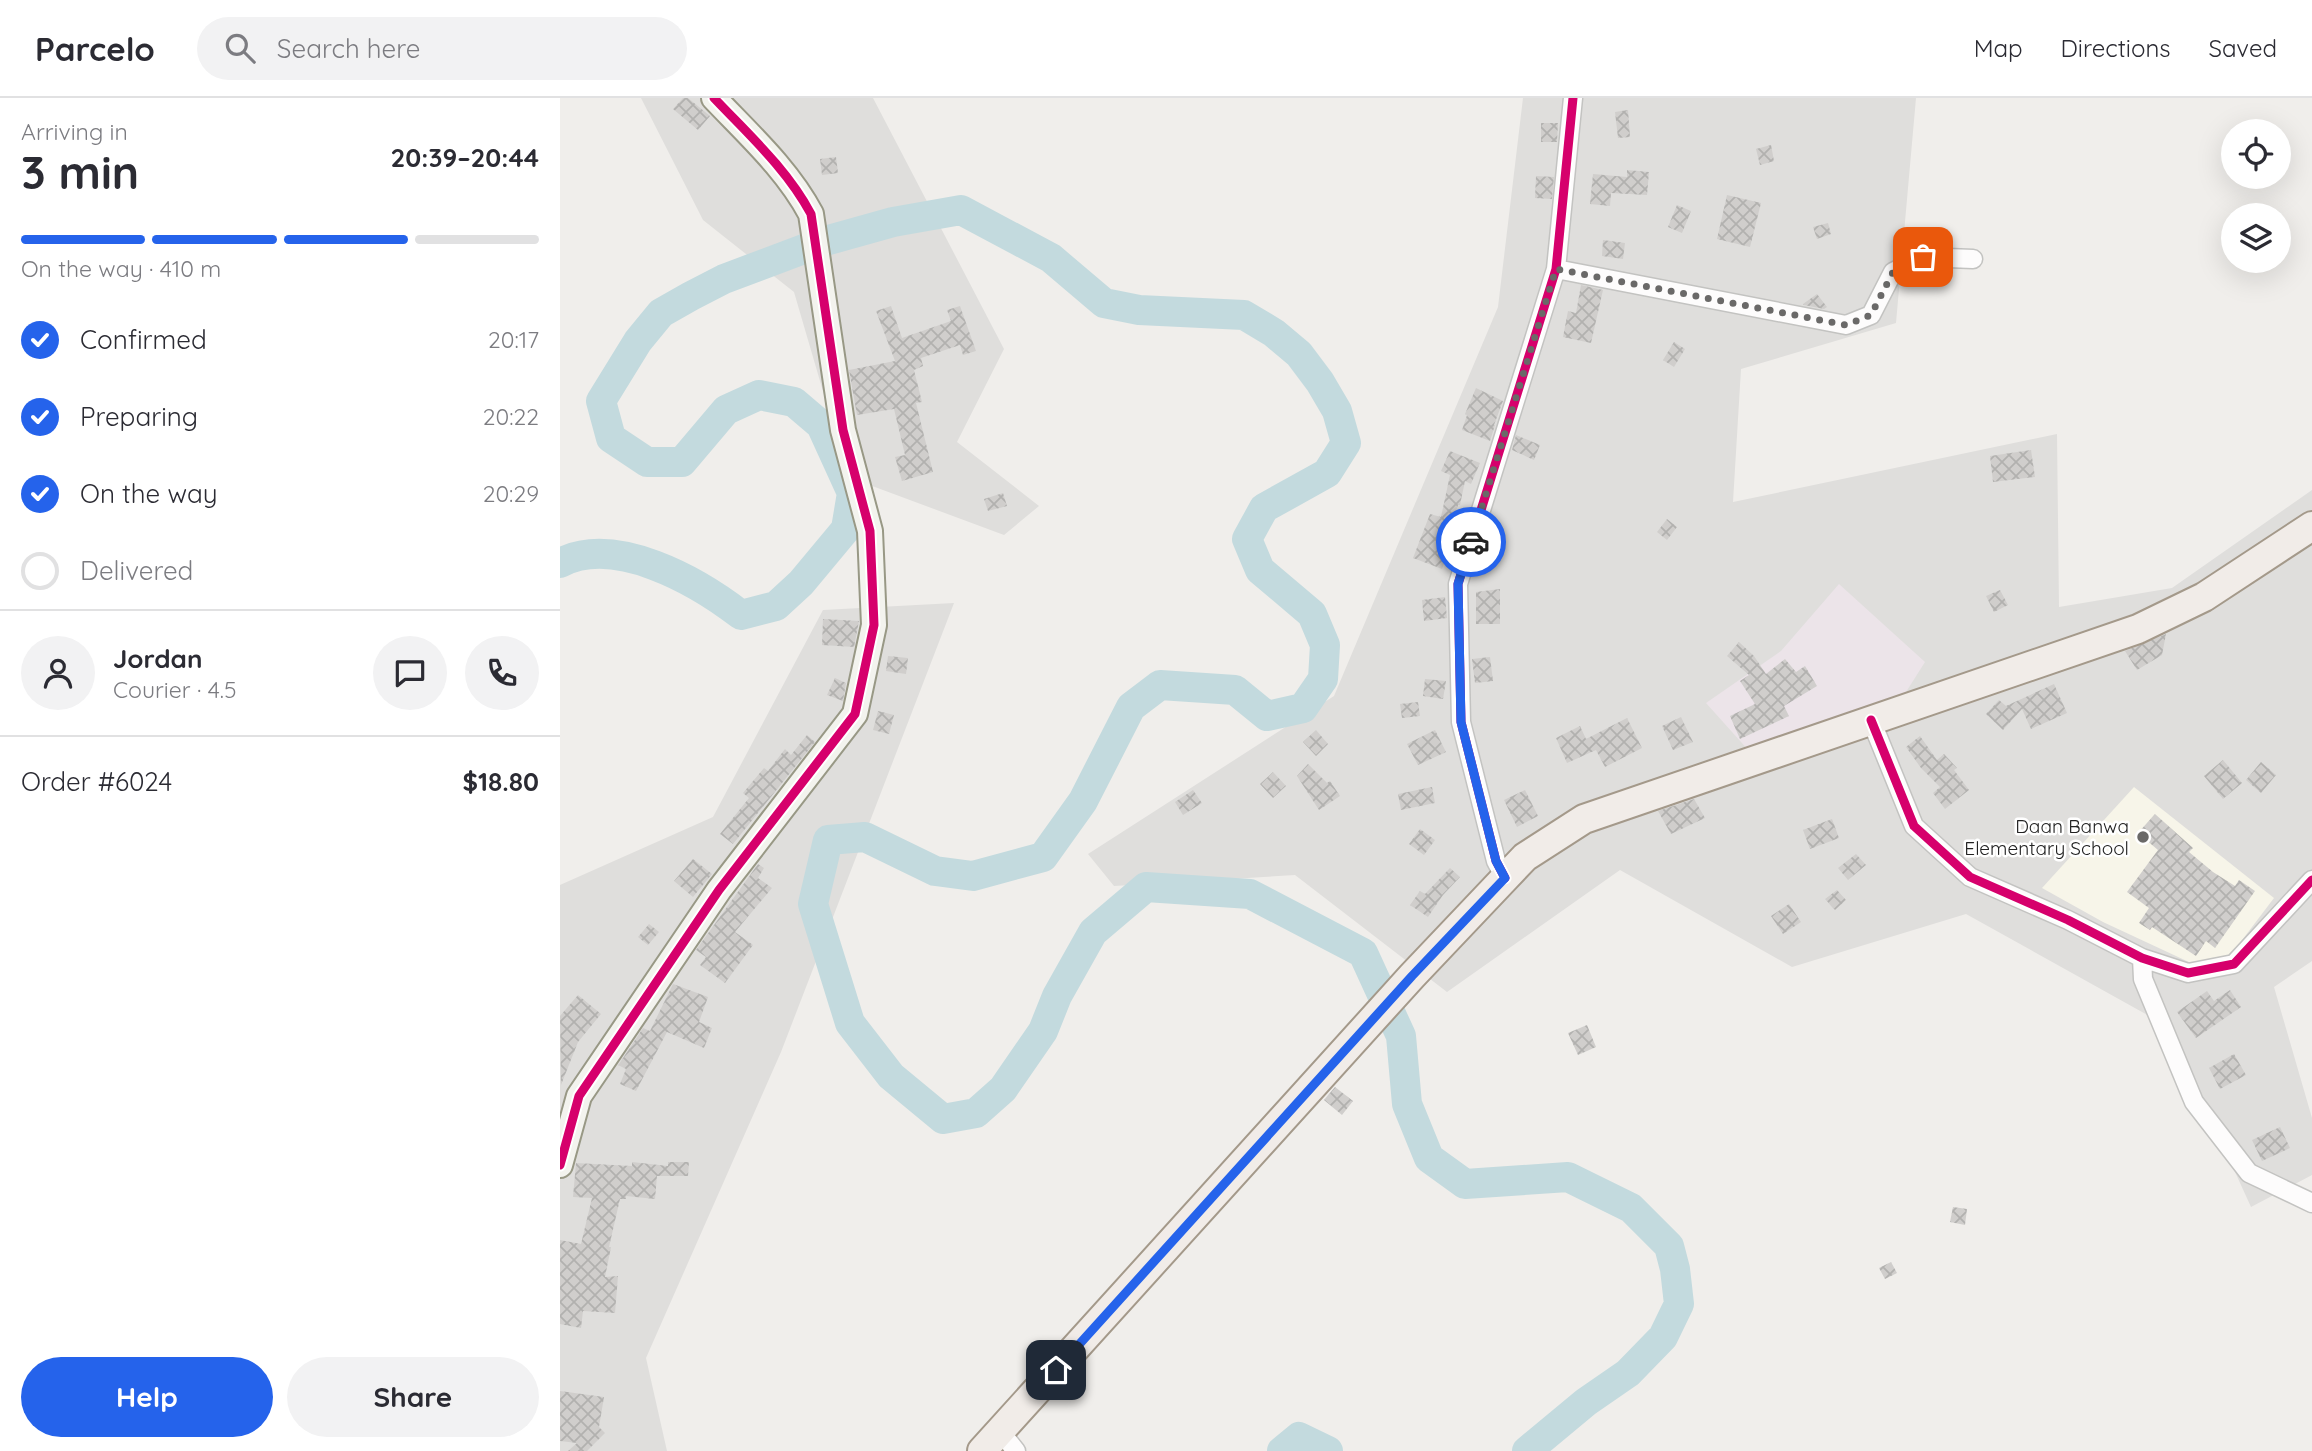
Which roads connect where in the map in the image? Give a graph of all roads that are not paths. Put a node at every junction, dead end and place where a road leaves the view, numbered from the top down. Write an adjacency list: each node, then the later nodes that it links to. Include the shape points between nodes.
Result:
1 (713, 98): 10 (street, via 780,167 811,215 843,429 870,531 874,625 855,714 719,890 598,1066 579,1096)
2 (1573, 98): 4 (street)
3 (1973, 259): 4 (street, via 1923,257 1893,272 1871,315 1846,325)
4 (1556, 269): 7 (street, via 1458,584 1461,722 1496,861)
5 (2312, 526): 6 (main road, via 2204,597 2138,629)
6 (1871, 720): 7 (main road, via 1584,819 1525,857); 9 (street, via 1914,827 1970,877)
7 (1505, 878): 12 (main road, via 1412,976)
8 (2312, 880): 9 (street, via 2234,964 2188,973)
9 (2143, 958): 11 (street, via 2143,979 2194,1102 2249,1173)
10 (560, 1164)
11 (2312, 1203)
12 (999, 1444)

